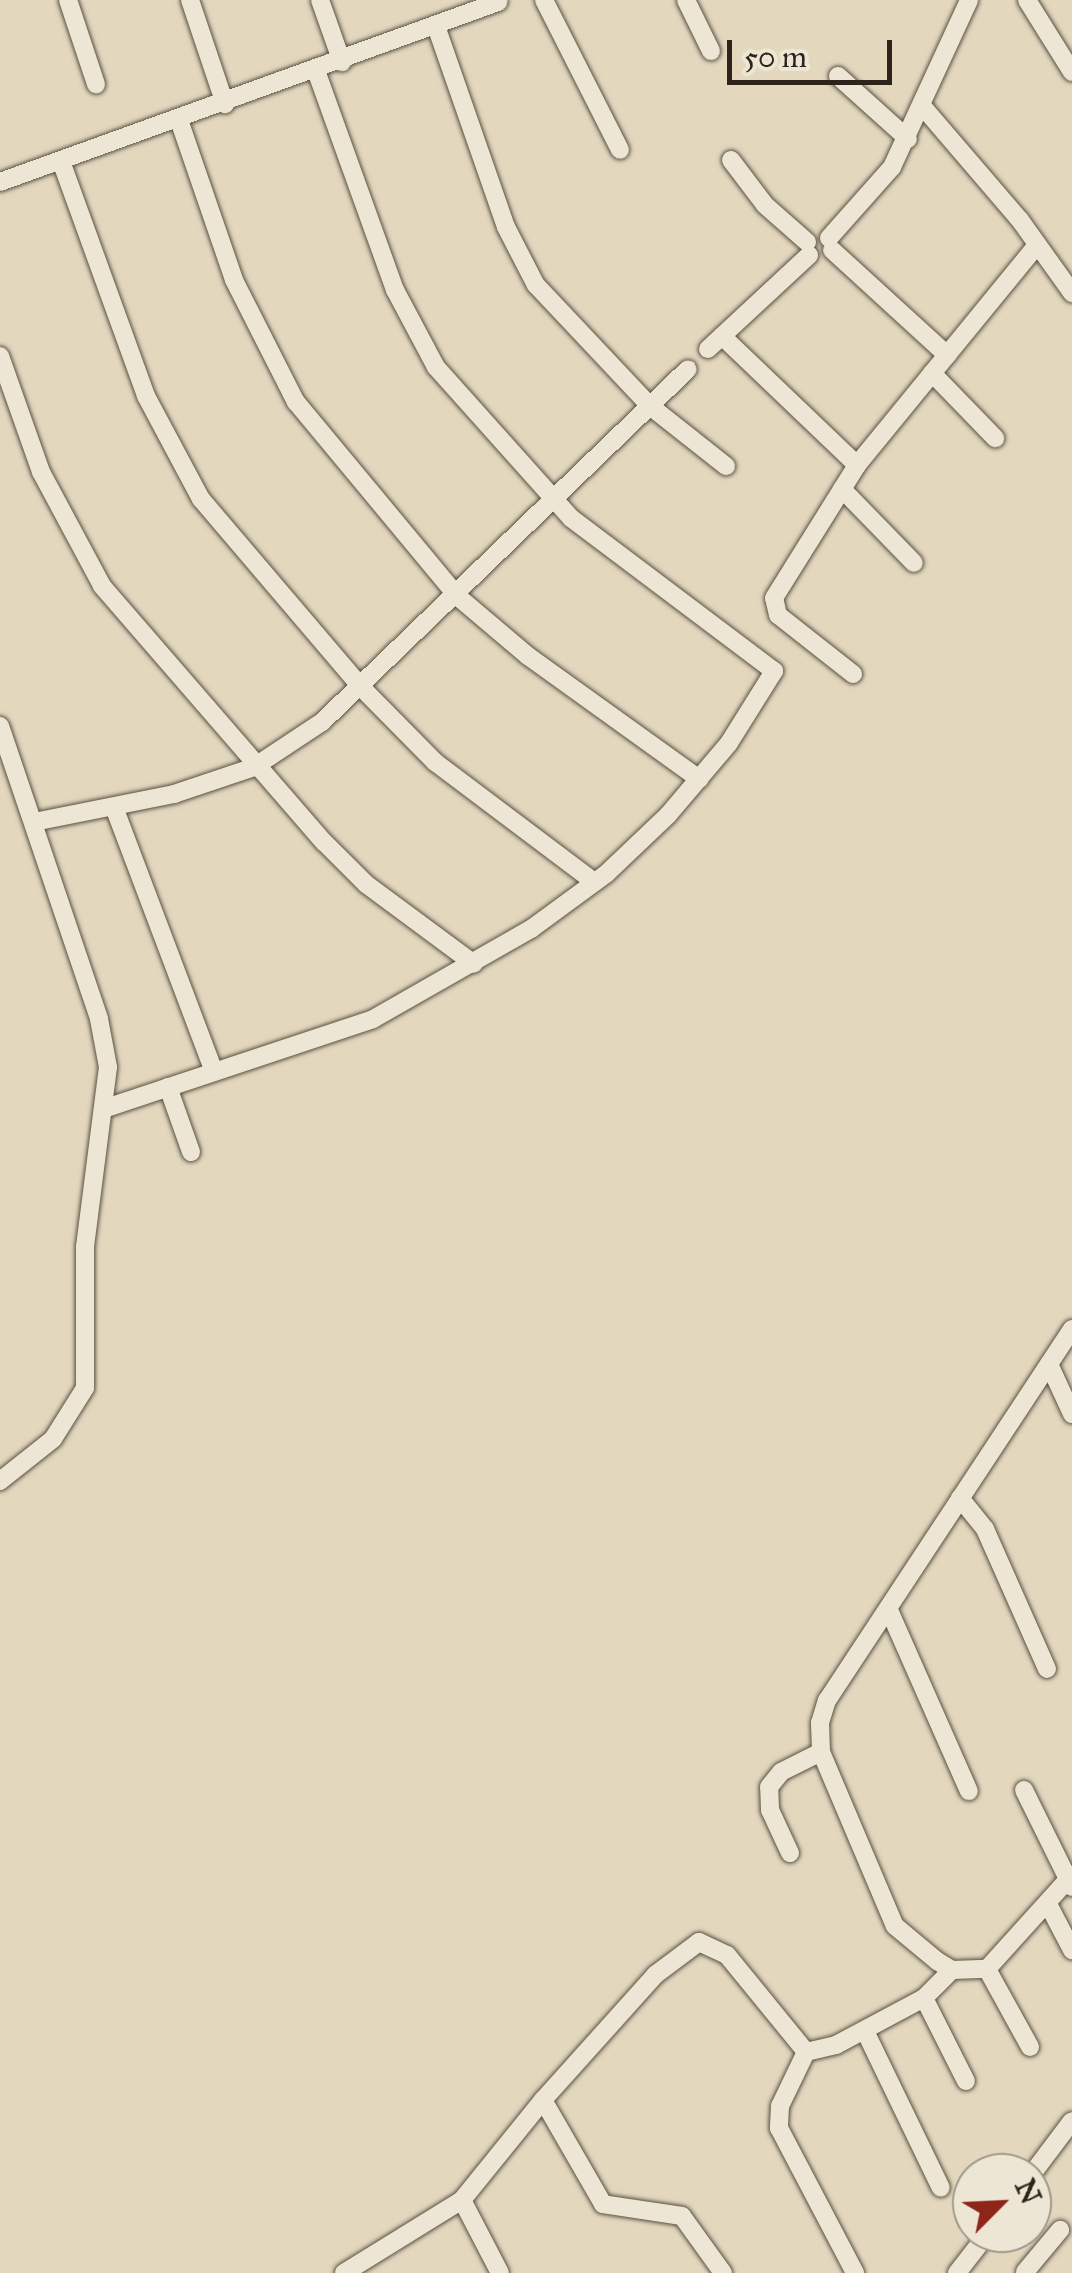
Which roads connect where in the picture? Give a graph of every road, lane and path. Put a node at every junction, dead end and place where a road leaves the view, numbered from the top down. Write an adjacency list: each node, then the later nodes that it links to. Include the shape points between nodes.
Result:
1 (68, 0): 16 (street)
2 (190, 0): 17 (street)
3 (320, 0): 12 (street)
4 (544, 0): 21 (street)
5 (686, 0): 11 (street)
6 (969, 0): 18 (street)
7 (1027, 0): 14 (street)
8 (498, 2): 9 (street)
9 (456, 8): 10 (street)
10 (436, 26): 12 (street); 33 (street, via 520,258 536,285)
11 (711, 51)
12 (342, 62): 13 (street)
13 (316, 72): 17 (street); 38 (street, via 413,332)
14 (1072, 72)
15 (838, 76): 20 (street)
16 (96, 84)
17 (224, 104): 19 (street)
18 (923, 107): 20 (street); 26 (street)
19 (179, 120): 23 (street); 40 (street, via 234,280 296,402)
20 (908, 139): 25 (street)
21 (620, 150)
22 (731, 160): 27 (street)
23 (61, 161): 24 (street); 42 (street, via 146,396 176,457 201,499)
24 (1, 177)
25 (831, 244): 27 (street, via 824,259); 29 (street)
26 (1037, 244): 28 (street); 29 (street)
27 (808, 248): 35 (street, via 715,342)
28 (1072, 294)
29 (947, 355): 32 (street)
30 (0, 356): 44 (street, via 41,472 102,586)
31 (688, 369): 33 (street)
32 (932, 374): 34 (street); 35 (street)
33 (650, 406): 36 (street); 38 (street)
34 (995, 438)
35 (858, 465): 37 (street)
36 (726, 466)
37 (842, 489): 39 (street); 41 (street, via 785,574 773,605)
38 (554, 500): 40 (street); 45 (street, via 774,671)
39 (914, 563)
40 (457, 596): 42 (street); 45 (street, via 528,656)
41 (854, 674)
42 (361, 688): 44 (street); 48 (street, via 435,762)
43 (0, 726): 47 (street)
44 (254, 767): 46 (street); 49 (street, via 366,884)
45 (699, 778): 48 (street)
46 (114, 807): 47 (street); 50 (street)
47 (34, 822): 52 (street, via 100,1019)
48 (594, 882): 49 (street)
49 (474, 964): 50 (street, via 373,1019)
50 (214, 1072): 51 (street)
51 (168, 1088): 52 (street); 53 (street)
52 (106, 1108): 57 (street, via 85,1247 88,1340 78,1407 54,1439)
53 (191, 1152)
54 (1072, 1329): 55 (street)
55 (1050, 1364): 56 (street); 58 (street)
56 (1072, 1414)
57 (0, 1481)
58 (960, 1498): 59 (street); 60 (street, via 984,1529)
59 (888, 1610): 61 (street, via 827,1700); 63 (street)
60 (1047, 1669)
61 (821, 1752): 64 (street, via 781,1772 769,1788 770,1810); 69 (street, via 896,1926)
62 (1024, 1790): 65 (street)
63 (969, 1791)
64 (790, 1854)
65 (1071, 1881): 66 (street)
66 (1049, 1906): 67 (street); 68 (street)
67 (1072, 1950)
68 (987, 1969): 69 (street); 72 (street)
69 (952, 1970): 70 (street)
70 (924, 1998): 71 (street); 74 (street)
71 (865, 2030): 73 (street); 78 (street)
72 (1030, 2047)
73 (806, 2052): 75 (street, via 727,1955 699,1942 655,1974); 85 (street, via 780,2106 779,2128)
74 (966, 2081)
75 (543, 2100): 79 (street); 84 (street, via 603,2204 682,2216)
76 (1072, 2121): 77 (street)
77 (1048, 2153)
78 (941, 2188)
79 (462, 2200): 82 (street); 83 (street)
80 (1060, 2230): 87 (street)
81 (972, 2253): 86 (street)
82 (344, 2273)
83 (500, 2273)
84 (723, 2273)
85 (855, 2273)
86 (957, 2273)
87 (1025, 2273)

